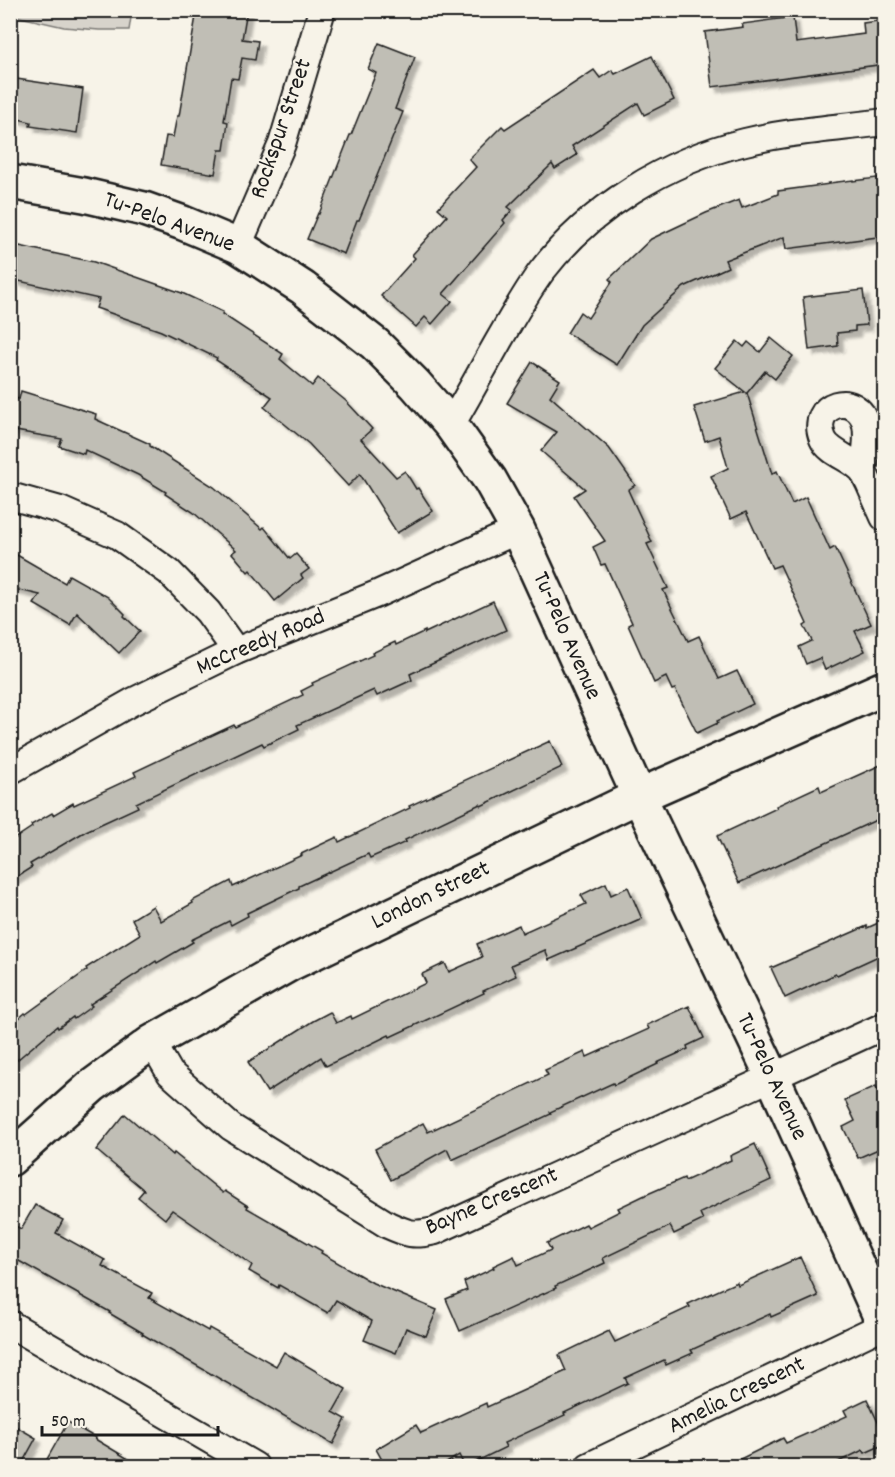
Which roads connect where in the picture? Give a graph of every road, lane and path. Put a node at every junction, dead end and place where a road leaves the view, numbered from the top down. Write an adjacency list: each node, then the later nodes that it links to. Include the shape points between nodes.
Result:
1 (322, 10): 4 (street, Rockspur Street, via 282,144)
2 (885, 122): 5 (street, via 745,142 695,158 652,178 612,204 564,246 542,272)
3 (10, 182): 4 (street, Tu-Pelo Avenue, via 144,209)
4 (238, 246): 5 (street, Tu-Pelo Avenue, via 303,288 375,344)
5 (451, 425): 9 (street, Tu-Pelo Avenue, via 490,480)
6 (863, 471): 8 (street)
7 (10, 496): 10 (street, via 60,510 117,535 169,572 208,612)
8 (885, 517)
9 (518, 530): 10 (street, McCreedy Road, via 377,594); 13 (street, Tu-Pelo Avenue)
10 (236, 651): 12 (street, McCreedy Road, via 132,702)
11 (885, 688): 13 (street, London Street)
12 (10, 771)
13 (639, 796): 15 (street, London Street, via 290,964); 16 (street, Tu-Pelo Avenue)
14 (885, 1026): 16 (street, Bayne Crescent)
15 (152, 1042): 16 (street, Bayne Crescent, via 170,1073 231,1127 388,1225 418,1234 435,1231); 17 (street, London Street, via 92,1086)
16 (773, 1078): 19 (street, Tu-Pelo Avenue)
17 (10, 1159)
18 (10, 1324): 20 (street)
19 (885, 1325): 21 (street, Amelia Crescent)
20 (255, 1467)
21 (589, 1467)

